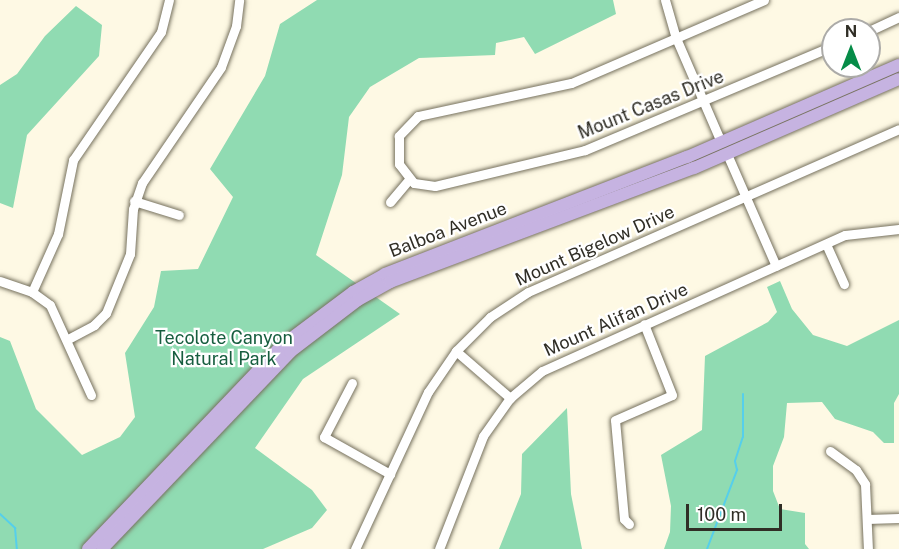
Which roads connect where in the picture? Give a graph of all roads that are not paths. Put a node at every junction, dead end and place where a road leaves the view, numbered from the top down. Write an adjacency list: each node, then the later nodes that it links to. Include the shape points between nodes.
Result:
1 (169, 0): 27 (street, via 161,32 73,160 58,234)
2 (239, 0): 19 (street, via 236,26 221,67 142,183)
3 (665, 0): 7 (street)
4 (764, 0): 7 (street)
5 (899, 17): 6 (street)
6 (881, 25)
7 (676, 38): 11 (street); 17 (street, via 571,83 418,116 397,145 399,164)
8 (821, 51): 11 (street, Mount Casas Drive)
9 (899, 65): 13 (main road, Balboa Avenue)
10 (899, 79): 15 (main road, Balboa Avenue)
11 (705, 103): 14 (street); 17 (street, Mount Casas Drive, via 585,150 435,186 421,186)
12 (899, 129): 18 (street, Mount Bigelow Drive)
13 (740, 134): 14 (main road, Balboa Avenue); 15 (main road)
14 (721, 142): 16 (main road, via 716,152); 39 (main road, Balboa Avenue, via 385,274 353,292 281,346)
15 (727, 154): 16 (main road, Balboa Avenue); 18 (street)
16 (694, 168): 40 (main road, Balboa Avenue, via 441,261 358,300 290,352)
17 (409, 179): 20 (street)
18 (746, 197): 24 (street); 30 (street, Mount Bigelow Drive, via 528,292 490,317)
19 (134, 201): 21 (street); 29 (street, via 130,254 106,313 94,325)
20 (390, 202)
21 (179, 215)
22 (899, 229): 23 (street, Mount Alifan Drive, via 866,231)
23 (826, 244): 24 (street, Mount Alifan Drive); 26 (street)
24 (776, 266): 28 (street, Mount Alifan Drive)
25 (0, 281): 27 (street)
26 (844, 284)
27 (32, 292): 29 (street, via 50,305)
28 (644, 324): 33 (street, Mount Alifan Drive, via 556,363); 38 (street, via 672,395 615,420 624,519)
29 (68, 339): 32 (street)
30 (456, 351): 33 (street); 35 (street, Mount Bigelow Drive, via 428,392)
31 (352, 383): 35 (street, via 324,437)
32 (91, 395)
33 (510, 398): 42 (street, Mount Alifan Drive, via 483,436)
34 (830, 451): 37 (street, via 863,479)
35 (390, 474): 41 (street, Mount Bigelow Drive)
36 (899, 518): 37 (street)
37 (867, 519): 43 (street)
38 (629, 524)
39 (88, 549)
40 (102, 549)
41 (355, 549)
42 (439, 549)
43 (868, 549)

